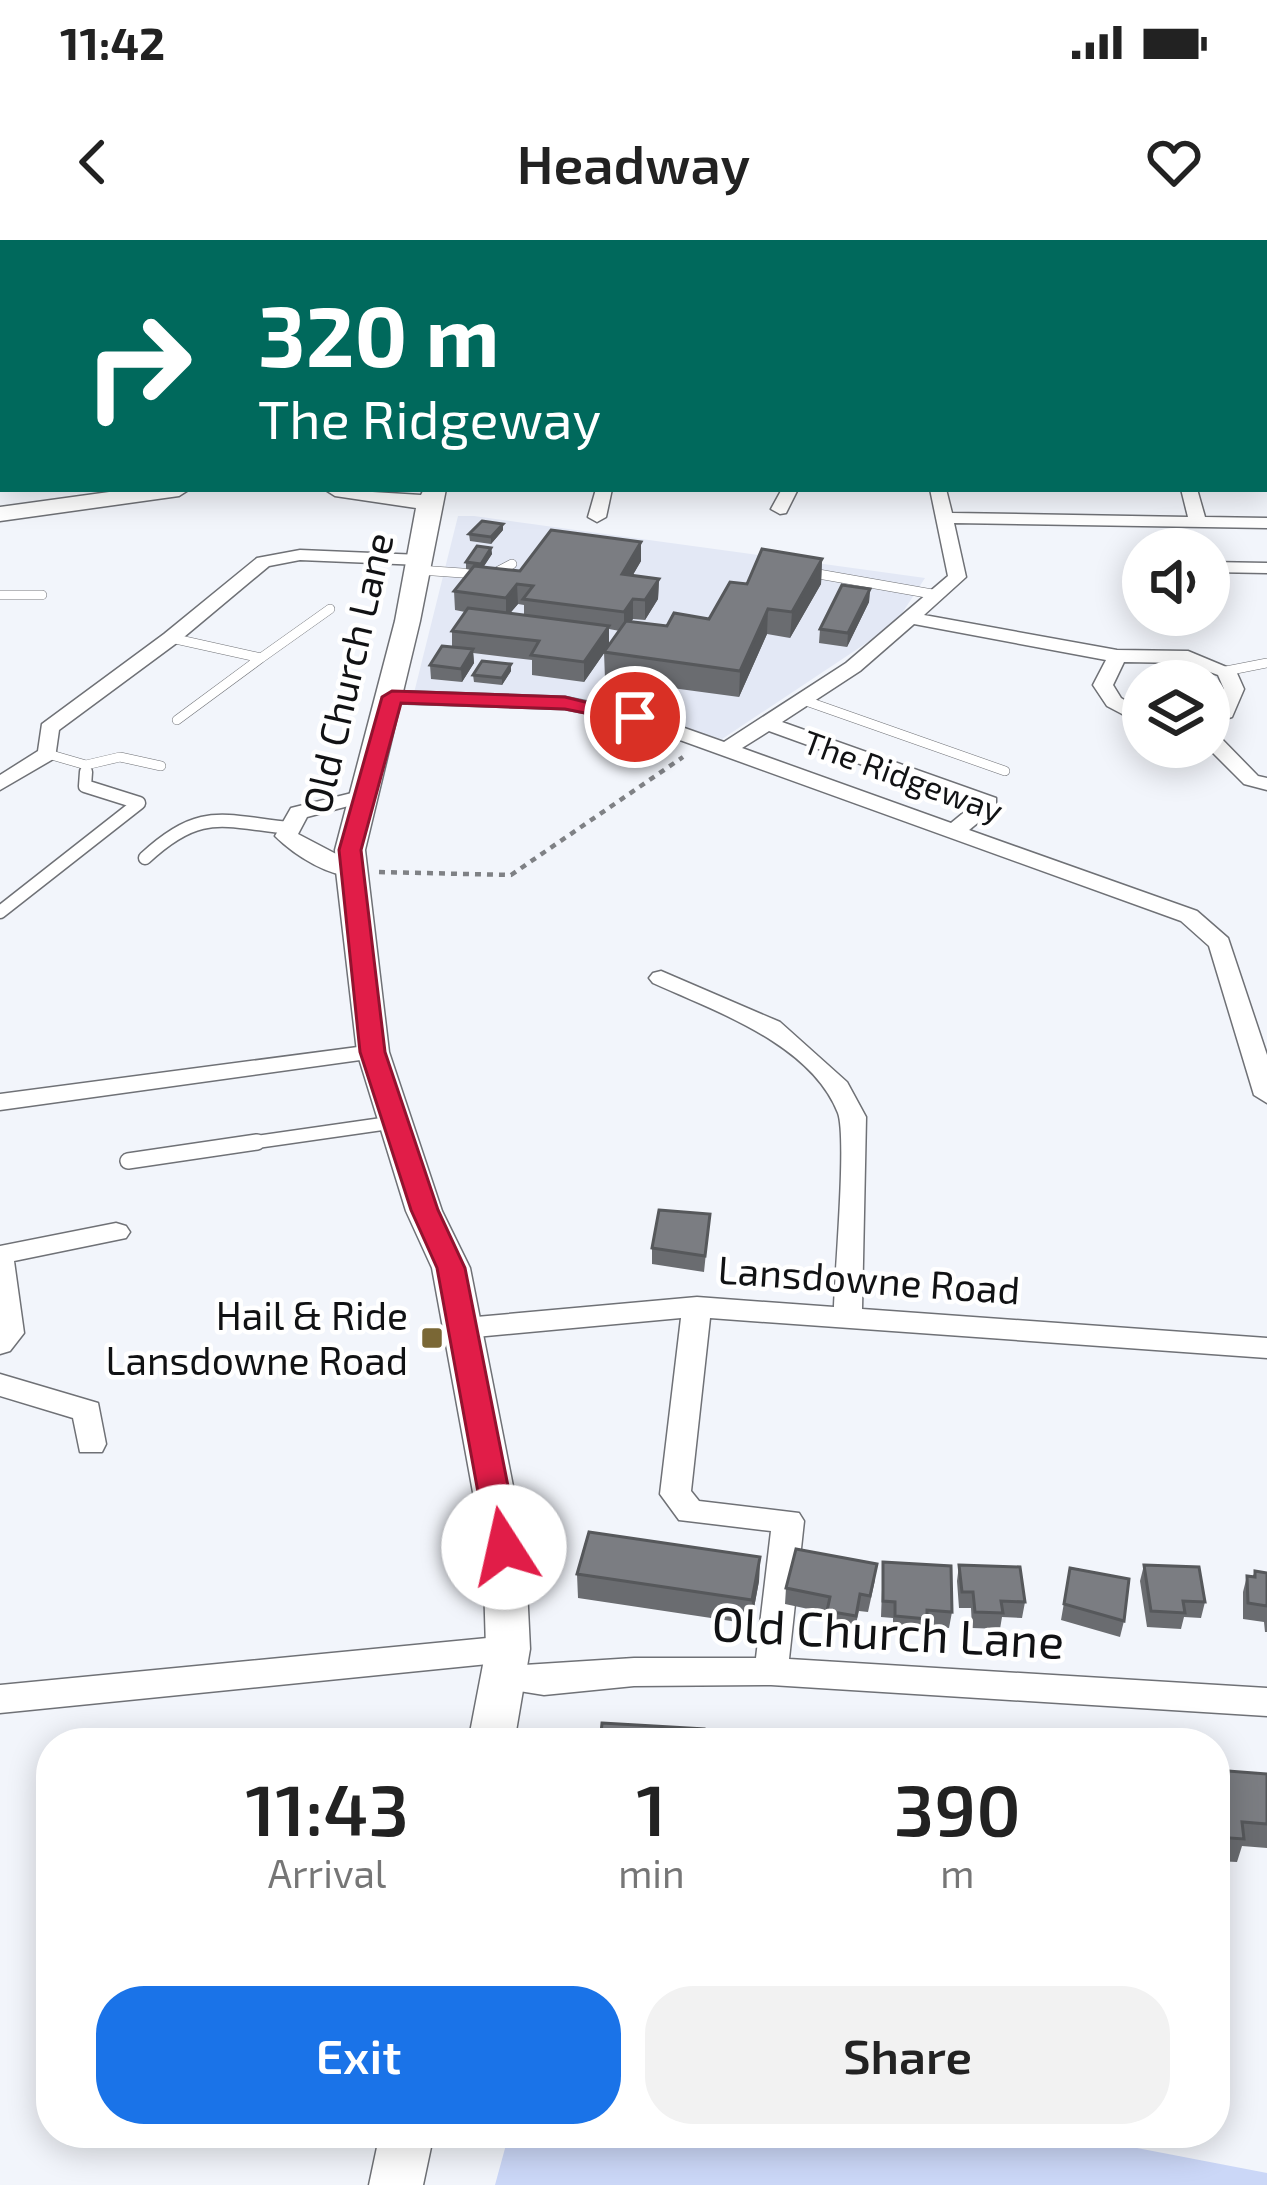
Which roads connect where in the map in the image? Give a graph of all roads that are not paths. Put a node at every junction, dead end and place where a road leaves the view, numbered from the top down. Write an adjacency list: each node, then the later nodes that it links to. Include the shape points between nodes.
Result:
1 (158, 492): 9 (street)
2 (377, 492): 7 (street)
3 (603, 492): 10 (street)
4 (788, 492): 8 (street)
5 (939, 492): 11 (street)
6 (1190, 492): 12 (street)
7 (432, 496): 15 (street, Old Church Lane)
8 (780, 509)
9 (0, 514)
10 (597, 517)
11 (945, 518): 12 (street); 21 (street, via 957,577)
12 (1198, 522): 13 (street)
13 (1267, 524)
14 (512, 564): 15 (lane, via 490,575)
15 (420, 565): 24 (street, via 300,555 263,562); 30 (street, Old Church Lane)
16 (1230, 567): 18 (street)
17 (787, 568): 21 (lane)
18 (1267, 568)
19 (0, 595): 20 (lane)
20 (42, 596)
21 (938, 596): 23 (street)
22 (330, 609): 26 (lane)
23 (911, 617): 25 (street); 31 (street)
24 (171, 638): 26 (lane); 36 (street, via 49,728)
25 (1117, 656): 27 (street); 32 (street, via 1103,685)
26 (261, 658): 33 (lane)
27 (1198, 660)
28 (1267, 663): 29 (lane)
29 (1230, 670)
30 (392, 697): 35 (street, The Ridgeway, via 565,703); 43 (street, Old Church Lane)
31 (806, 700): 34 (street); 40 (lane)
32 (1122, 707)
33 (177, 720)
34 (769, 724): 35 (street); 45 (street, via 988,803)
35 (718, 744): 45 (street, The Ridgeway)
36 (48, 754): 38 (lane); 41 (street)
37 (1230, 758): 42 (street)
38 (86, 765): 39 (lane, via 120,757); 48 (lane, via 85,786 140,802)
39 (161, 766)
40 (1005, 771)
41 (0, 784)
42 (1267, 784)
43 (364, 796): 44 (street, via 299,812); 47 (street, Old Church Lane)
44 (290, 828): 46 (lane, via 208,820 174,831); 47 (street, via 286,836)
45 (956, 830): 51 (street, The Ridgeway, via 1189,916 1220,943)
46 (145, 858)
47 (351, 871): 50 (street, Old Church Lane)
48 (0, 913)
49 (661, 978): 58 (street, via 771,1027 834,1082 853,1117)
50 (373, 1052): 52 (street); 53 (street, Old Church Lane)
51 (1267, 1095)
52 (0, 1102)
53 (396, 1123): 54 (lane); 59 (street, Old Church Lane)
54 (128, 1161)
55 (116, 1232): 56 (street)
56 (0, 1257): 60 (street, via 10,1333)
57 (697, 1307): 58 (street, Lansdowne Road); 59 (street, Lansdowne Road); 65 (street, via 675,1494 690,1512 788,1521)
58 (848, 1317): 61 (street, Lansdowne Road)
59 (465, 1328): 64 (street, Old Church Lane, via 504,1547)
60 (0, 1345)
61 (1267, 1348)
62 (0, 1385): 63 (street, via 87,1411)
63 (91, 1444)
64 (507, 1663): 65 (street, Old Church Lane, via 564,1680); 66 (street); 68 (street)
65 (771, 1671): 67 (street, Old Church Lane)
66 (0, 1699)
67 (1267, 1702)
68 (494, 1728)
69 (404, 2148): 70 (street)
70 (396, 2185)

